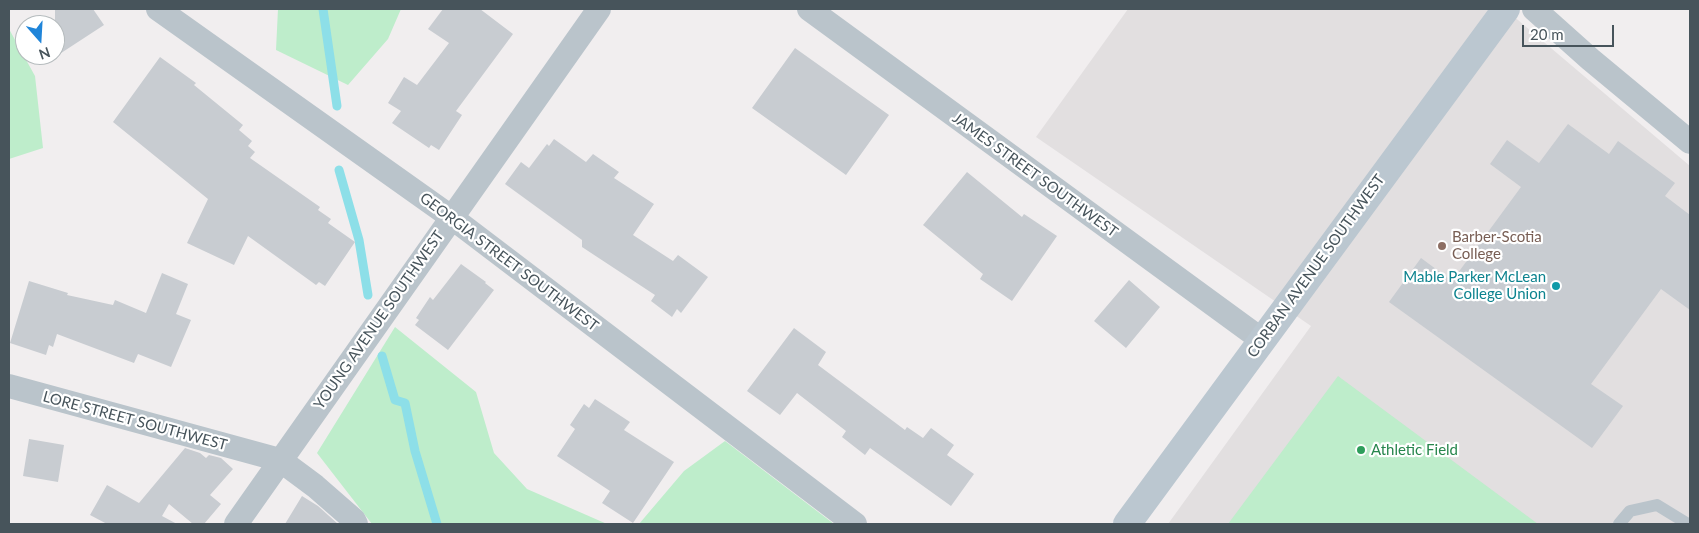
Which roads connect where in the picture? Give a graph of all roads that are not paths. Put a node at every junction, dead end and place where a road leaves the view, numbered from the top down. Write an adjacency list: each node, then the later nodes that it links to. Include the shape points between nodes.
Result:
1 (158, 9): 7 (street, GEORGIA STREET SOUTHWEST)
2 (599, 9): 7 (street, YOUNG AVENUE SOUTHWEST)
3 (809, 9): 8 (street, JAMES STREET SOUTHWEST)
4 (1506, 9): 8 (street, CORBAN AVENUE SOUTHWEST)
5 (1534, 9): 6 (street)
6 (1690, 142)
7 (451, 217): 10 (street, YOUNG AVENUE SOUTHWEST); 13 (street, GEORGIA STREET SOUTHWEST)
8 (1262, 340): 14 (street, CORBAN AVENUE SOUTHWEST)
9 (9, 386): 10 (street, LORE STREET SOUTHWEST)
10 (271, 458): 11 (street, YOUNG AVENUE SOUTHWEST); 12 (street, via 315,486)
11 (236, 524)
12 (356, 524)
13 (854, 524)
14 (1127, 524)
15 (1619, 524): 16 (lane, via 1630,510 1657,505)
16 (1688, 524)

